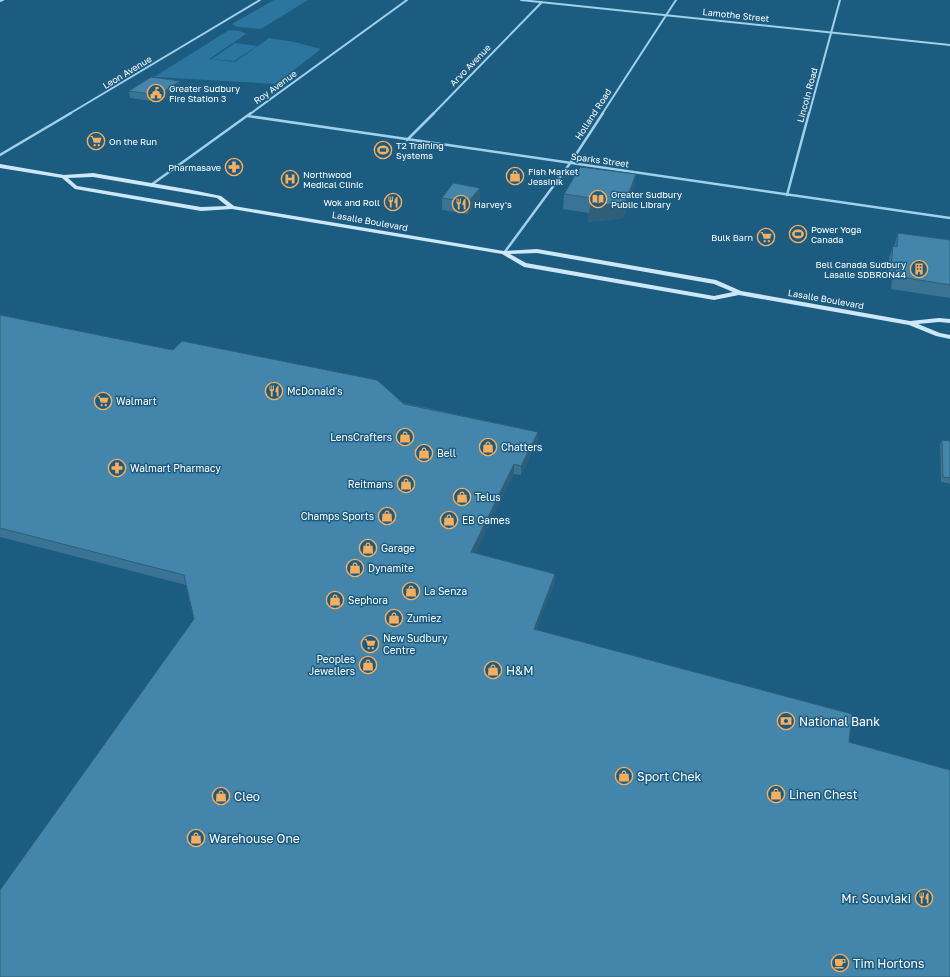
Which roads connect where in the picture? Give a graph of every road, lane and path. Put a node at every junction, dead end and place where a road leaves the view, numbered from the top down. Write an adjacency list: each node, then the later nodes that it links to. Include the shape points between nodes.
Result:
1 (260, 0): 12 (street, Leon Avenue)
2 (407, 0): 10 (street, Roy Avenue)
3 (521, 0): 6 (street, Lamothe Street)
4 (676, 0): 7 (street, Holland Road)
5 (840, 0): 8 (street, Lincoln Road)
6 (542, 1): 7 (street, Lamothe Street); 11 (street, Arvo Avenue)
7 (666, 14): 8 (street, Lamothe Street); 13 (street, Holland Road)
8 (831, 32): 9 (street, Lamothe Street); 17 (street, Lincoln Road)
9 (950, 45)
10 (248, 116): 11 (street, Sparks Street); 16 (street, Roy Avenue)
11 (407, 140): 13 (street, Sparks Street)
12 (0, 155)
13 (571, 162): 17 (street, Sparks Street); 20 (street, Holland Road)
14 (0, 166): 15 (main road, Lasalle Boulevard)
15 (64, 177): 16 (main road, Lasalle Boulevard, via 93,175); 18 (main road, Lasalle Boulevard, via 75,187 201,209)
16 (151, 185): 18 (main road, Lasalle Boulevard, via 219,197)
17 (787, 194): 19 (street, Sparks Street)
18 (232, 207): 20 (main road, Lasalle Boulevard)
19 (950, 218)
20 (504, 253): 21 (main road, Lasalle Boulevard, via 544,252 716,282); 21 (main road, Lasalle Boulevard, via 524,265 714,298)
21 (739, 293): 23 (main road, Lasalle Boulevard)
22 (950, 321): 23 (main road, Lasalle Boulevard)
23 (911, 323): 24 (main road, Lasalle Boulevard, via 938,335)
24 (950, 337)

